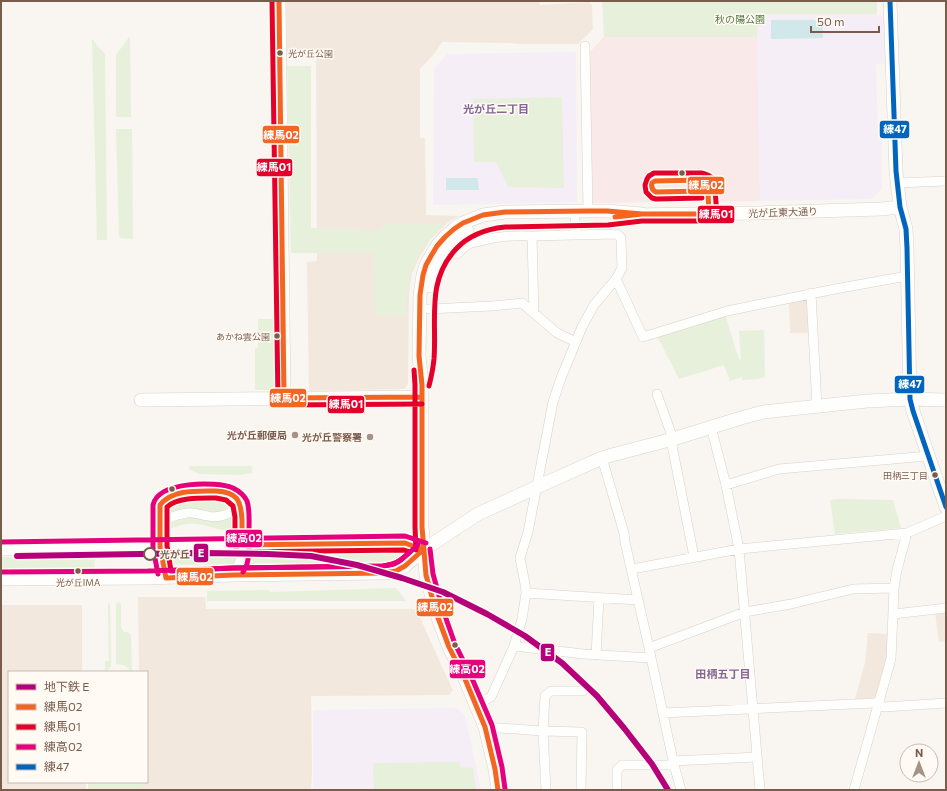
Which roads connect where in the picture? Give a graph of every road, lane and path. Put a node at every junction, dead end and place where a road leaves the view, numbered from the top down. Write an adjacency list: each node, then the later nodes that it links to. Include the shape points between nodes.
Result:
1 (279, 1): 23 (street)
2 (890, 1): 5 (street)
3 (585, 46): 7 (street)
4 (946, 181): 5 (street)
5 (897, 183): 6 (street)
6 (900, 207): 8 (street, 光が丘東大通り, via 766,213); 15 (street, via 906,229)
7 (588, 211): 8 (street, 光が丘東大通り); 21 (street, 光が丘東大通り, via 493,213 468,221 445,237 426,265 421,285)
8 (642, 214): 9 (street, 光が丘東大通り)
9 (575, 219): 10 (street, 光が丘東大通り, via 497,221); 11 (street)
10 (468, 230): 13 (street); 18 (street, 光が丘東大通り, via 449,246 433,271 428,293)
11 (576, 235): 12 (street); 16 (street, via 617,234 621,238 622,268)
12 (532, 236): 13 (street, via 505,236); 19 (street)
13 (471, 243): 14 (street)
14 (457, 254)
15 (908, 276): 17 (street); 24 (street)
16 (616, 279): 17 (street, via 643,337 727,311); 20 (street, via 594,305)
17 (811, 293): 27 (street)
18 (428, 309): 19 (street, via 522,303); 21 (street, 光が丘東大通り, via 427,356)
19 (534, 313): 20 (street, via 557,333)
20 (576, 342): 33 (street, via 553,402)
21 (422, 391): 23 (street); 42 (street, 光が丘東大通り)
22 (657, 394): 29 (street)
23 (284, 398): 25 (street)
24 (910, 399): 26 (street); 27 (street); 30 (street)
25 (141, 400)
26 (946, 400)
27 (817, 407): 28 (street, via 763,412)
28 (711, 427): 29 (street); 32 (street)
29 (672, 440): 31 (street); 44 (street)
30 (928, 456): 32 (street, via 779,468); 35 (street)
31 (602, 458): 33 (street); 45 (street)
32 (726, 485): 43 (street)
33 (536, 487): 42 (street, via 478,514); 50 (street, via 528,532 520,558)
34 (240, 506): 37 (street, via 231,513 221,516 186,513); 37 (street, via 235,497 222,492 174,495 162,501); 39 (street)
35 (946, 507)
36 (946, 516): 38 (street)
37 (160, 522): 40 (street)
38 (907, 532): 43 (street); 49 (street)
39 (242, 545): 40 (street); 42 (street, via 405,544); 46 (street, via 240,561)
40 (160, 547): 41 (street); 47 (street)
41 (1, 549)
42 (423, 550): 46 (street, via 405,566 384,573); 63 (street, 光が丘東大通り, via 426,575 437,615)
43 (739, 550): 44 (street); 54 (street)
44 (694, 557): 45 (street)
45 (632, 569): 52 (street)
46 (233, 575): 47 (street)
47 (166, 578): 48 (street)
48 (1, 579)
49 (894, 588): 54 (street, via 853,589); 55 (street)
50 (526, 593): 51 (street); 56 (street)
51 (599, 598): 52 (street); 58 (street)
52 (638, 600): 57 (street)
53 (946, 608): 55 (street)
54 (745, 612): 57 (street); 64 (street)
55 (894, 614): 62 (street, via 891,659)
56 (514, 646): 58 (street); 63 (street, via 491,697)
57 (650, 648): 59 (street)
58 (596, 655): 59 (street)
59 (651, 658): 65 (street)
60 (583, 691): 67 (street, via 551,691 546,696)
61 (946, 703): 62 (street, via 884,707)
62 (879, 704): 64 (street); 76 (street)
63 (475, 705): 66 (street, 光が丘東大通り)
64 (753, 709): 65 (street); 68 (street)
65 (663, 713): 69 (street)
66 (485, 727): 67 (street); 70 (street, 光が丘東大通り)
67 (543, 731): 71 (street); 72 (street, via 582,732)
68 (757, 757): 69 (street); 75 (street)
69 (674, 763): 73 (street, via 622,765 618,770); 74 (street)
70 (498, 790)
71 (546, 790)
72 (581, 790)
73 (618, 790)
74 (681, 790)
75 (760, 790)
76 (854, 790)

